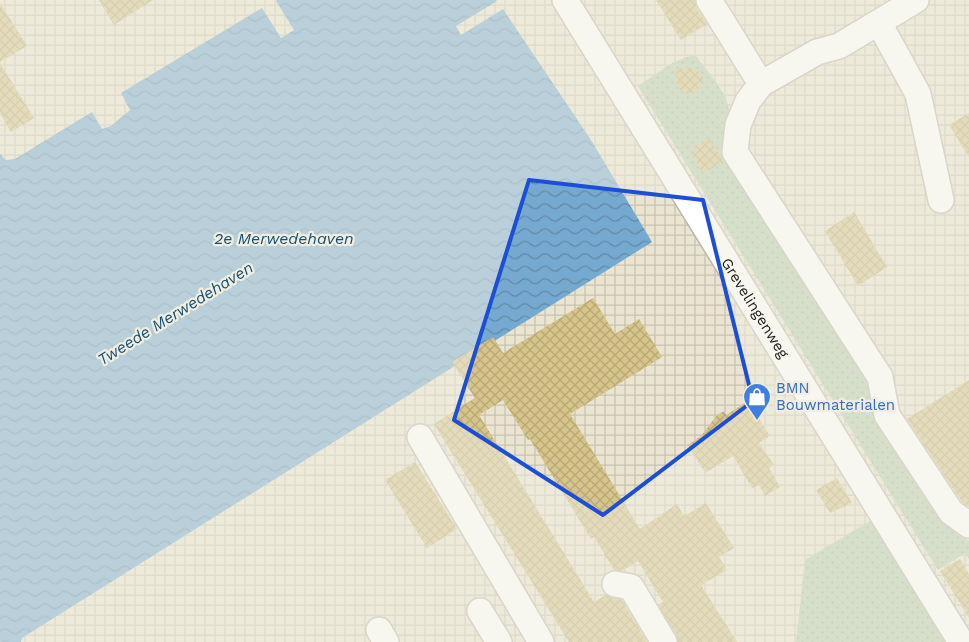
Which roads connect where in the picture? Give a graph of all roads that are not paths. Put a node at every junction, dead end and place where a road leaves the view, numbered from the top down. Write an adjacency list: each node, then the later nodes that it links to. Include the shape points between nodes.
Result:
1 (565, 0): 14 (street, Grevelingenweg)
2 (709, 0): 5 (street)
3 (916, 0): 4 (street)
4 (879, 23): 5 (street, via 839,46 817,52); 6 (street, via 918,94)
5 (761, 84): 8 (street, via 748,101 738,126 736,152 880,377 887,415 951,512)
6 (941, 200)
7 (420, 437): 12 (street)
8 (969, 525)
9 (615, 584): 13 (street, via 631,588)
10 (480, 611): 11 (street)
11 (499, 642)
12 (541, 642)
13 (664, 642)
14 (961, 642)

